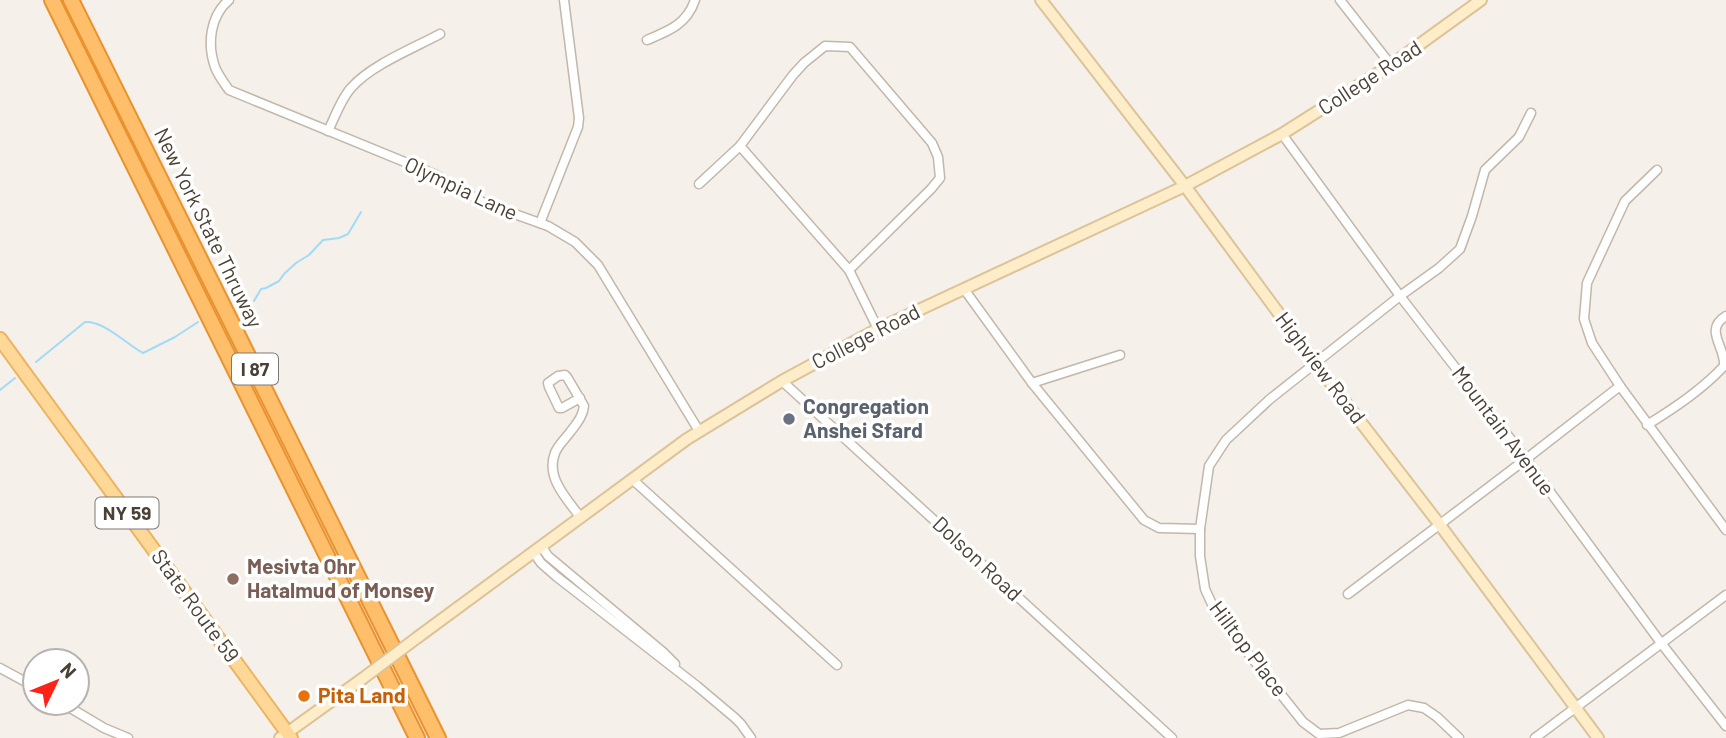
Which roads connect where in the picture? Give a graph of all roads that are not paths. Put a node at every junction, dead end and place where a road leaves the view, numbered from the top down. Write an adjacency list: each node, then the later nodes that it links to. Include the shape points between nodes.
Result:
1 (52, 0): 53 (highway, New York State Thruway / I 87)
2 (71, 0): 54 (highway, New York State Thruway / I 87)
3 (229, 0): 13 (street, Olympia Lane, via 217,15 210,37 214,66 229,90)
4 (564, 0): 19 (street, via 579,118)
5 (695, 0): 10 (street, via 677,26)
6 (1041, 0): 18 (street, Highview Road)
7 (1340, 0): 11 (street)
8 (1478, 1): 11 (street, College Road)
9 (440, 34): 13 (street, via 360,80 350,89)
10 (647, 40)
11 (1391, 65): 14 (street, College Road)
12 (1531, 113): 22 (street, Hilltop Place, via 1519,137 1485,170 1460,249)
13 (328, 131): 19 (street, Olympia Lane, via 434,174 484,203)
14 (1282, 134): 18 (street, College Road); 22 (street, Mountain Avenue)
15 (740, 146): 17 (street); 20 (street); 20 (street, via 804,63 825,46 850,47 932,143 940,178)
16 (1657, 170): 31 (street, via 1625,201 1587,283 1584,319 1592,343)
17 (699, 184)
18 (1185, 186): 21 (street, College Road); 27 (street, Highview Road)
19 (540, 223): 34 (street, Olympia Lane, via 575,242 598,265)
20 (849, 270): 24 (street)
21 (964, 289): 24 (street, College Road); 30 (street)
22 (1400, 296): 27 (street, Hilltop Place); 35 (street, Mountain Avenue)
23 (1726, 316): 28 (street, via 1716,328)
24 (878, 329): 29 (street, College Road)
25 (0, 339): 51 (main road, State Route 59 / NY 59)
26 (1120, 355): 30 (street)
27 (1316, 364): 38 (street, Highview Road); 39 (street, Hilltop Place, via 1226,440 1209,466)
28 (1725, 365): 33 (street, via 1714,379)
29 (782, 381): 34 (street, College Road); 56 (street, Dolson Road)
30 (1032, 383): 39 (street, via 1144,520 1159,528)
31 (1620, 386): 33 (street); 35 (street)
32 (580, 398): 32 (street, via 565,374 548,383 559,408); 37 (street, via 583,414 556,450 553,466 559,487)
33 (1647, 425): 40 (street)
34 (699, 431): 36 (street, College Road)
35 (1526, 459): 38 (street); 44 (street, Mountain Avenue)
36 (632, 479): 37 (street, College Road); 45 (street)
37 (581, 518): 41 (street, College Road)
38 (1440, 525): 42 (street); 48 (street, Highview Road)
39 (1200, 529): 57 (street, Hilltop Place, via 1205,589 1216,613 1303,722 1319,734 1339,733 1408,705 1424,708)
40 (1726, 530)
41 (538, 550): 51 (street, College Road, bridge); 55 (street, via 541,563 697,686)
42 (1348, 594)
43 (1726, 595): 44 (street)
44 (1661, 643): 48 (street); 50 (street, Mountain Avenue)
45 (837, 664)
46 (0, 668): 47 (street)
47 (21, 679)
48 (1575, 708): 58 (street); 59 (street, Highview Road)
49 (86, 717): 52 (street)
50 (1726, 726)
51 (286, 736)
52 (128, 738)
53 (417, 738)
54 (438, 738)
55 (751, 738)
56 (1172, 738)
57 (1459, 738)
58 (1535, 738)
59 (1598, 738)

